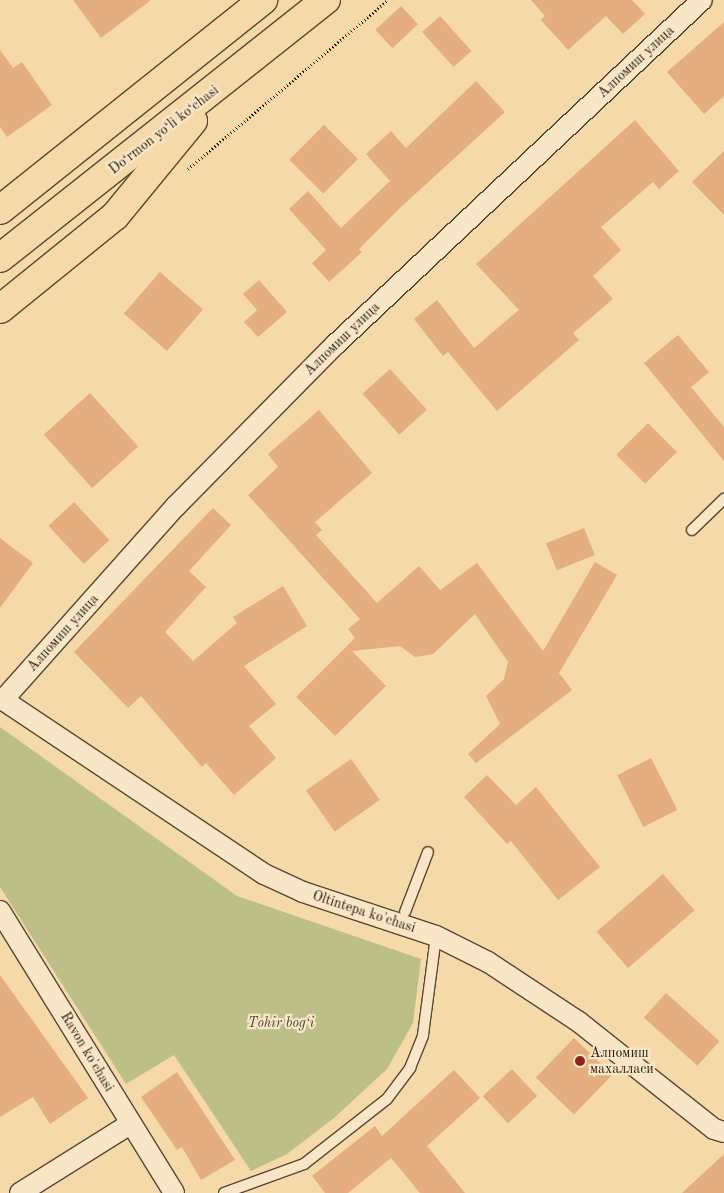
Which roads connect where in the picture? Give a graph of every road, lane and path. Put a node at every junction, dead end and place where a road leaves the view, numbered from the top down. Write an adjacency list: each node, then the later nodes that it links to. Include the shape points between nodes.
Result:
1 (263, 0): 7 (main road)
2 (326, 0): 5 (main road, Do‘rmon yo‘li ko‘chasi)
3 (388, 0): 6 (path)
4 (702, 0): 12 (street, Алпомиш улица, via 336,344 176,506)
5 (225, 81): 8 (main road, Do‘rmon yo‘li ko‘chasi); 9 (main road, via 115,216)
6 (185, 172)
7 (0, 210)
8 (0, 258)
9 (0, 309)
10 (724, 499): 11 (lane)
11 (692, 530)
12 (1, 699): 16 (street, Oltintepa ko'chasi, via 264,874 303,892)
13 (428, 852): 15 (lane)
14 (0, 911): 17 (street, Ravon ko'chasi)
15 (405, 912)
16 (436, 936): 18 (street, Oltintepa ko'chasi, via 488,962 580,1022 714,1129); 21 (lane, via 423,1035 410,1068 386,1099 304,1164)
17 (130, 1124): 19 (street); 20 (street, Ravon ko'chasi)
18 (724, 1132)
19 (20, 1193)
20 (174, 1193)
21 (224, 1193)

